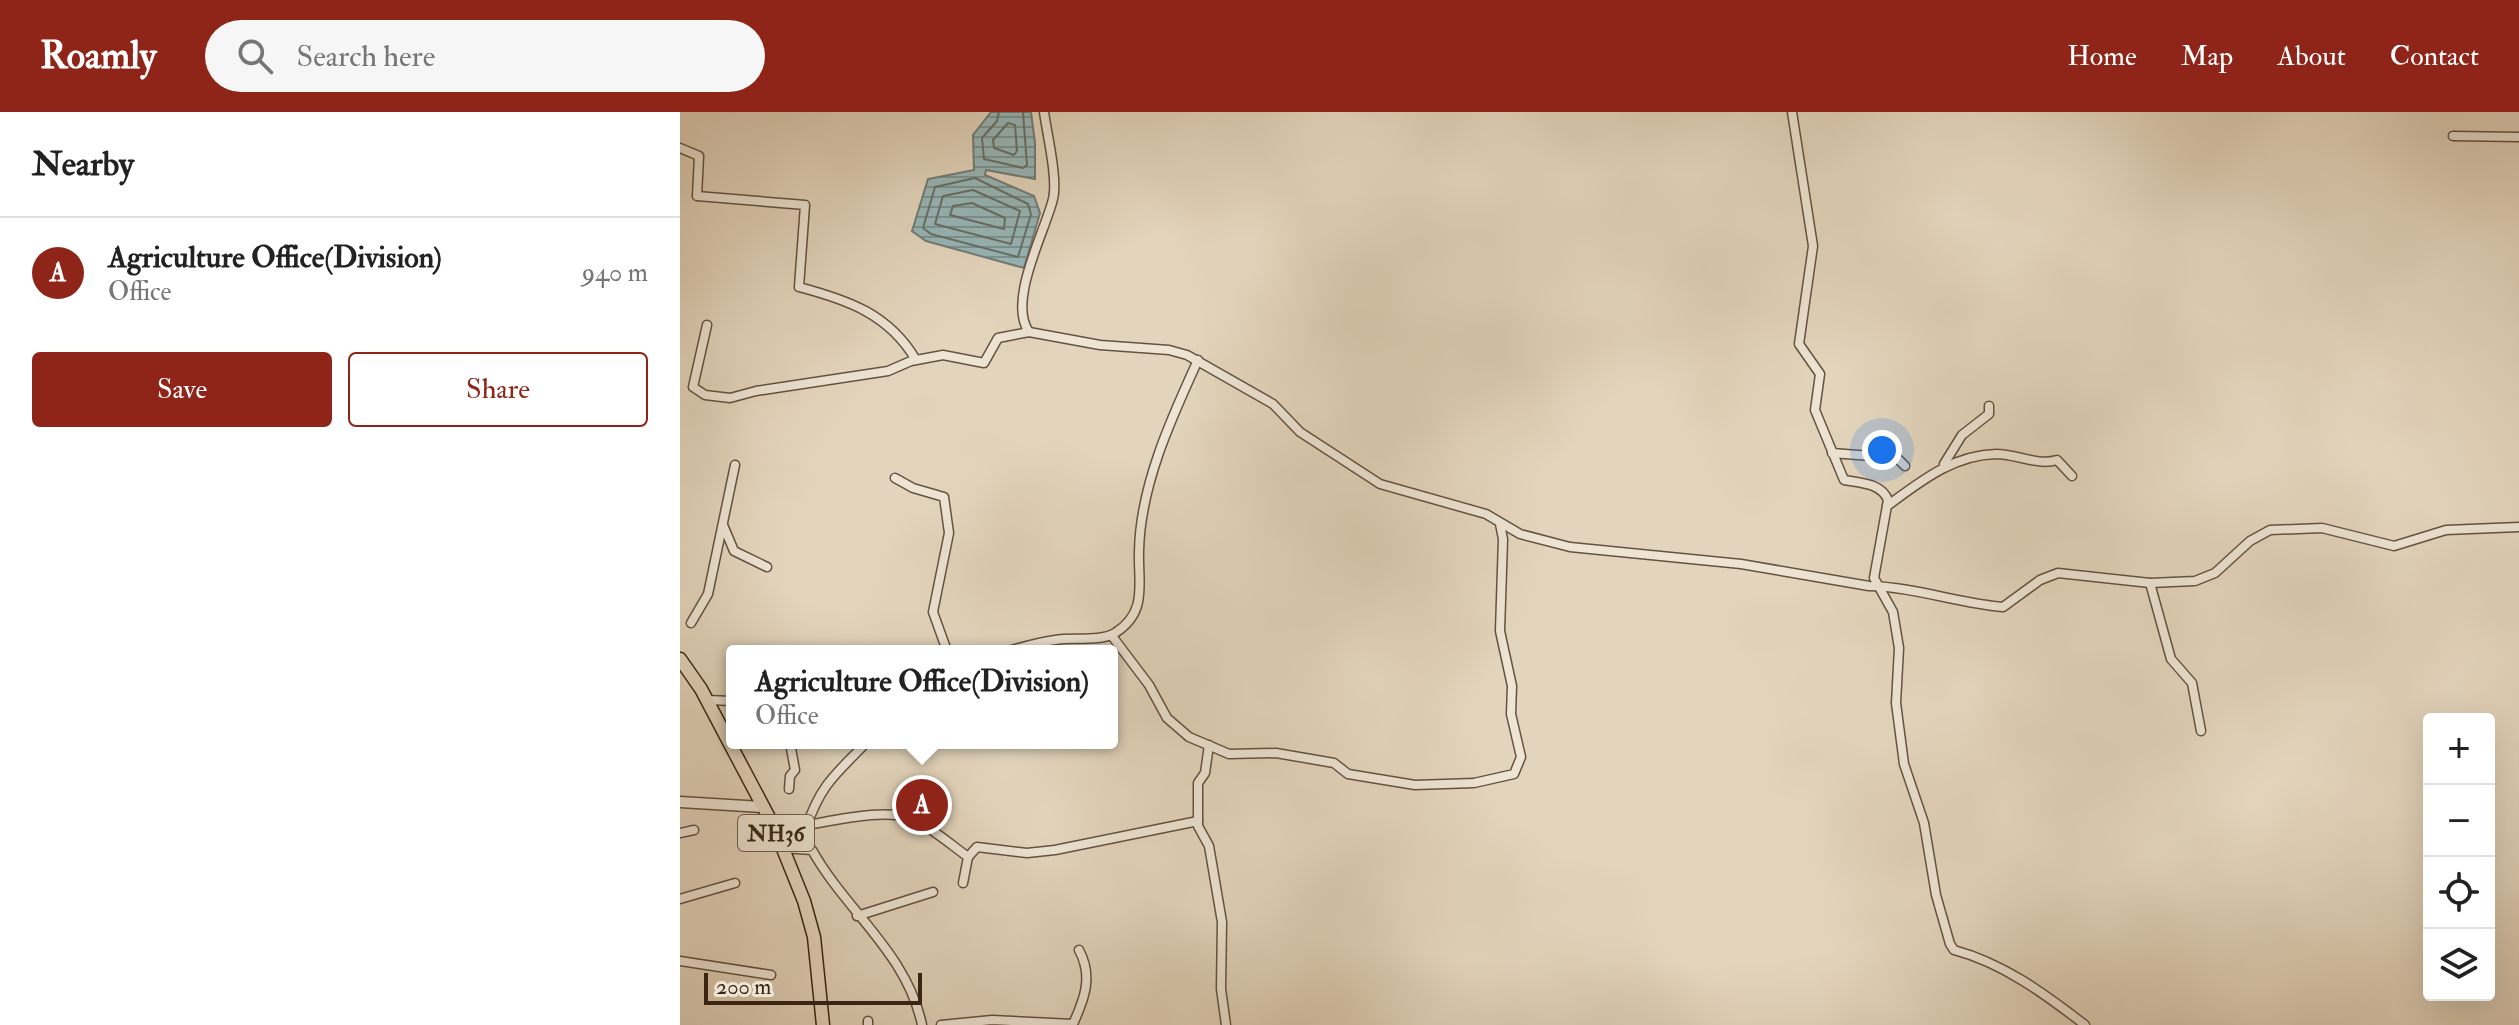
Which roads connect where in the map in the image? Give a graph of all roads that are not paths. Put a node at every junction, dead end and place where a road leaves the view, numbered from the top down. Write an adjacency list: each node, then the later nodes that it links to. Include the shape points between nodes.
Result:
1 (1044, 112): 7 (street, via 1054,196 1027,282 1022,312)
2 (1792, 112): 13 (street, via 1813,246 1799,344 1820,374 1815,410)
3 (2453, 136): 4 (street)
4 (2519, 137)
5 (680, 148): 8 (street, via 699,156 697,196 805,205 799,287 876,314 905,341)
6 (707, 325): 11 (street)
7 (1029, 332): 8 (street, via 998,338 984,363 943,355); 9 (street, via 1169,350)
8 (916, 360): 11 (street, via 888,371 730,398 705,395)
9 (1198, 360): 21 (street, via 1273,404 1300,432 1380,484 1486,514); 27 (street, via 1159,456 1146,504 1139,551 1140,605)
10 (680, 382): 11 (street)
11 (693, 387)
12 (1989, 406): 14 (street, via 1989,414 1962,435)
13 (1832, 453): 16 (street, via 1897,458); 19 (street, via 1844,480 1884,491)
14 (1944, 464): 17 (street, via 1995,454 2017,456 2062,462); 19 (street)
15 (735, 465): 20 (street)
16 (1905, 466)
17 (2072, 476)
18 (895, 478): 28 (street, via 944,497 949,533 933,612)
19 (1887, 506): 25 (street, via 1874,578)
20 (723, 524): 23 (street, via 734,551); 26 (street, via 708,594)
21 (1500, 524): 25 (street, via 1570,547); 35 (street, via 1500,631 1521,757 1514,774 1474,783 1415,785 1348,774 1334,763 1276,753 1229,754)
22 (2519, 527): 24 (street, via 2446,530 2394,546 2322,528 2270,530 2215,573 2195,581)
23 (767, 567)
24 (2150, 583): 25 (street, via 2058,573 2003,607); 33 (street, via 2171,659 2192,683)
25 (1880, 586): 61 (street, via 1893,612 1899,648 1895,689 1904,764 1924,823 1950,944 2009,970)
26 (691, 623)
27 (1112, 636): 29 (street); 35 (street, via 1167,718 1189,737)
28 (945, 645)
29 (1032, 645)
30 (680, 659): 31 (highway, NH36)
31 (707, 700): 32 (street); 34 (highway, NH36)
32 (726, 701)
33 (2201, 731)
34 (726, 737)
35 (1209, 745): 42 (street, via 1198,783)
36 (732, 749): 41 (highway, NH36)
37 (791, 749): 39 (street, via 795,770)
38 (859, 749): 43 (street, via 817,794)
39 (789, 789)
40 (680, 802): 41 (street)
41 (762, 807): 44 (highway, NH36)
42 (1198, 821): 48 (street, via 1055,850 1027,853 977,847); 60 (street, via 1209,846 1222,922)
43 (806, 828): 44 (street); 48 (street, via 863,817 904,817)
44 (775, 829): 47 (highway, NH36)
45 (694, 830): 46 (street)
46 (680, 833)
47 (781, 848): 53 (street, via 812,850); 57 (highway, NH36, via 812,929)
48 (968, 857): 50 (street)
49 (735, 883): 52 (street)
50 (963, 883)
51 (933, 892): 53 (street)
52 (680, 899)
53 (857, 916): 58 (street, via 905,975)
54 (1079, 950): 59 (street, via 1087,964 1086,995 1073,1024 992,1020)
55 (680, 961): 56 (street)
56 (771, 975)
57 (823, 1025)
58 (922, 1025)
59 (941, 1025)
60 (1226, 1025)
61 (2085, 1025)

